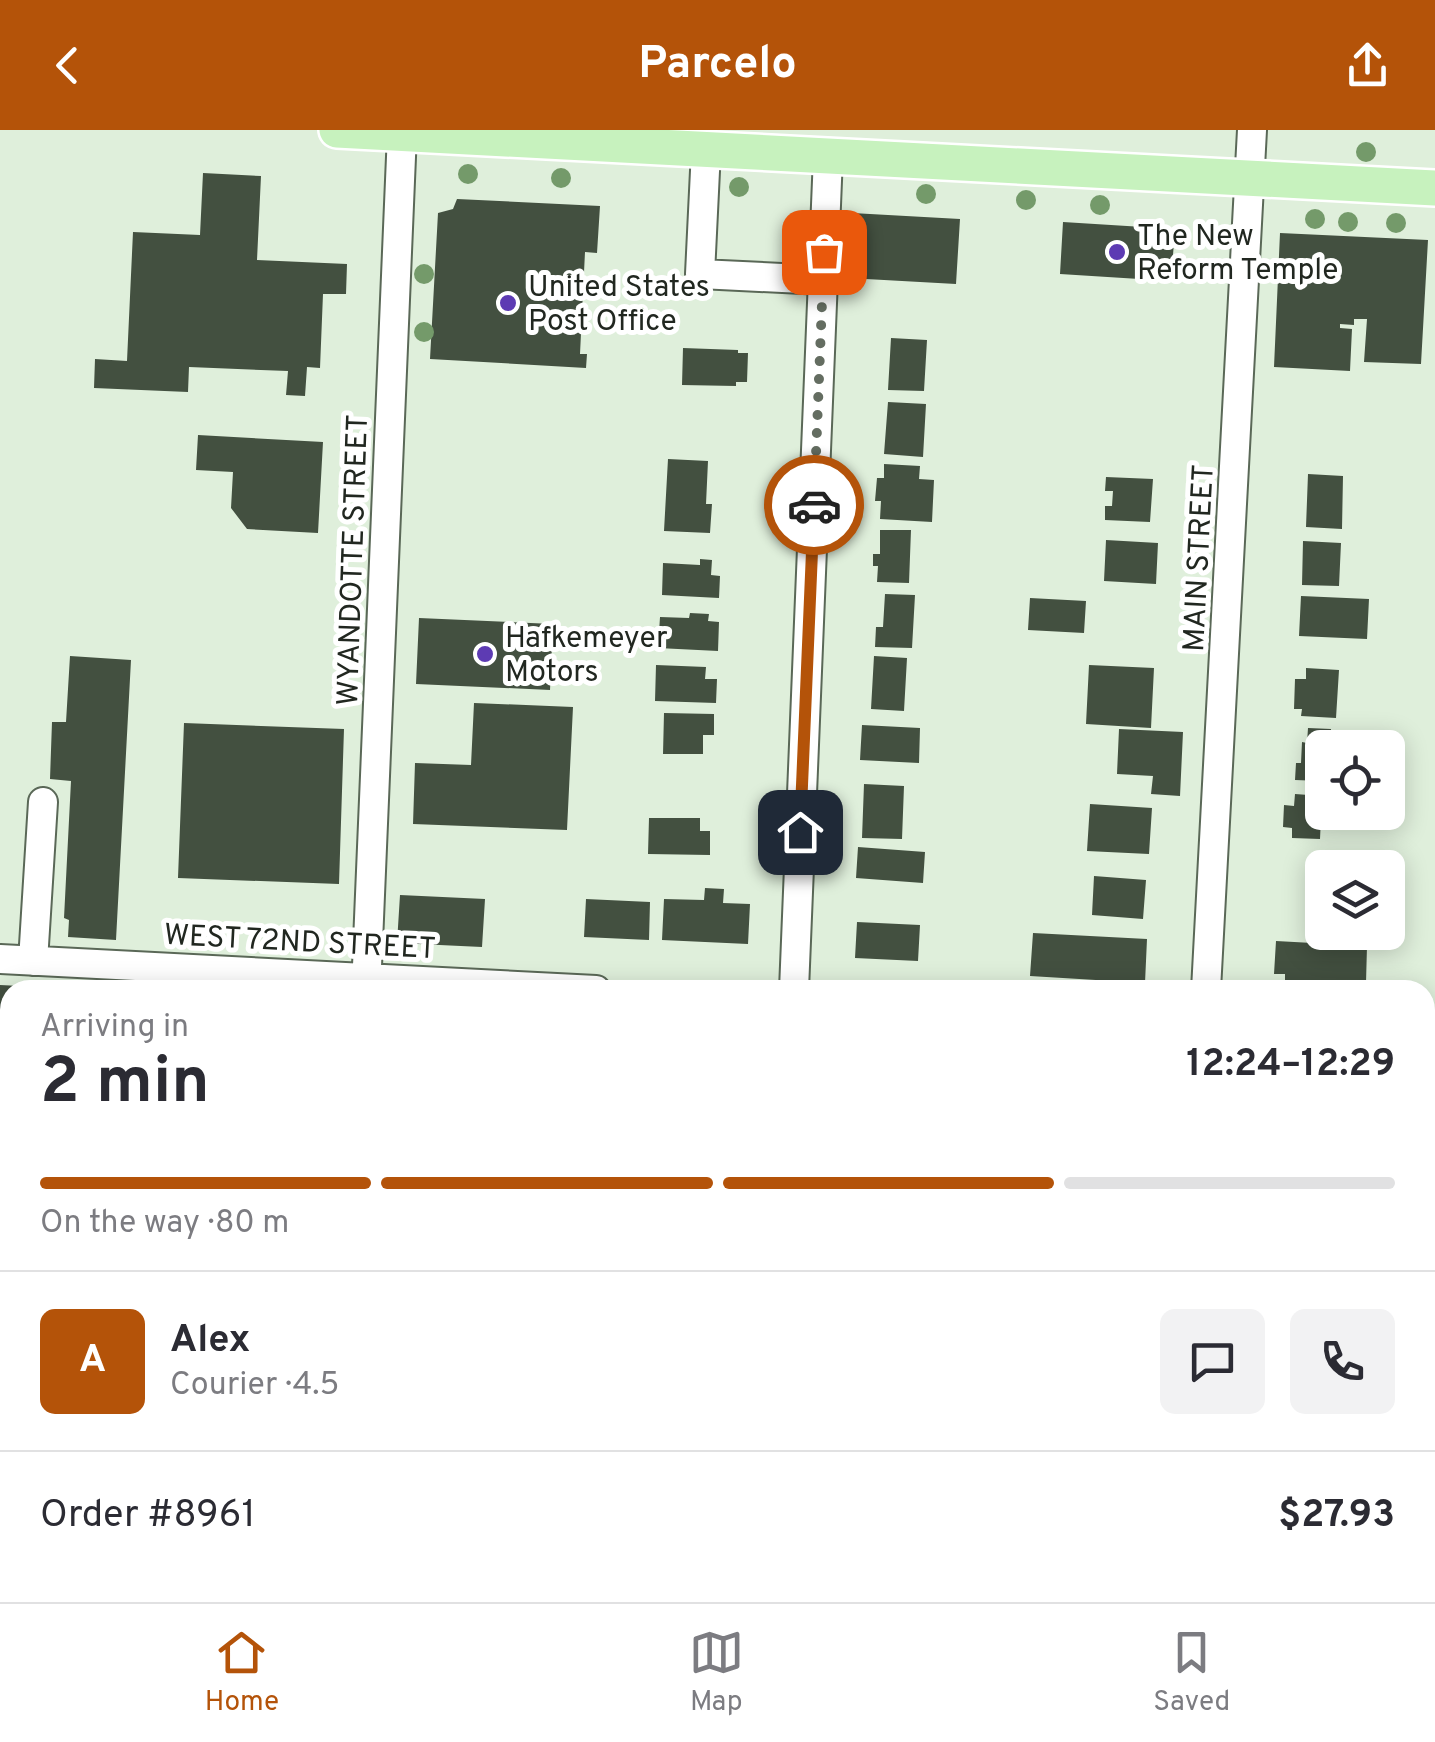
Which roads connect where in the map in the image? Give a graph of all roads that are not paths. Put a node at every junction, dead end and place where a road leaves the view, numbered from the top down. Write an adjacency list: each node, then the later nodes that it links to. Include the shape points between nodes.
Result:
1 (337, 130): 3 (main road)
2 (1252, 130): 6 (street, MAIN STREET)
3 (402, 133): 4 (main road); 13 (street, WYANDOTTE STREET)
4 (706, 150): 5 (main road); 8 (street, via 700,274)
5 (828, 156): 6 (main road); 8 (street)
6 (1250, 178): 7 (main road); 15 (street, MAIN STREET)
7 (1435, 188)
8 (823, 280): 14 (street)
9 (43, 802): 11 (street)
10 (0, 959): 11 (street, WEST 72ND STREET)
11 (33, 961): 12 (street, WEST 72ND STREET)
12 (321, 980)
13 (366, 980)
14 (794, 980)
15 (1207, 980)

